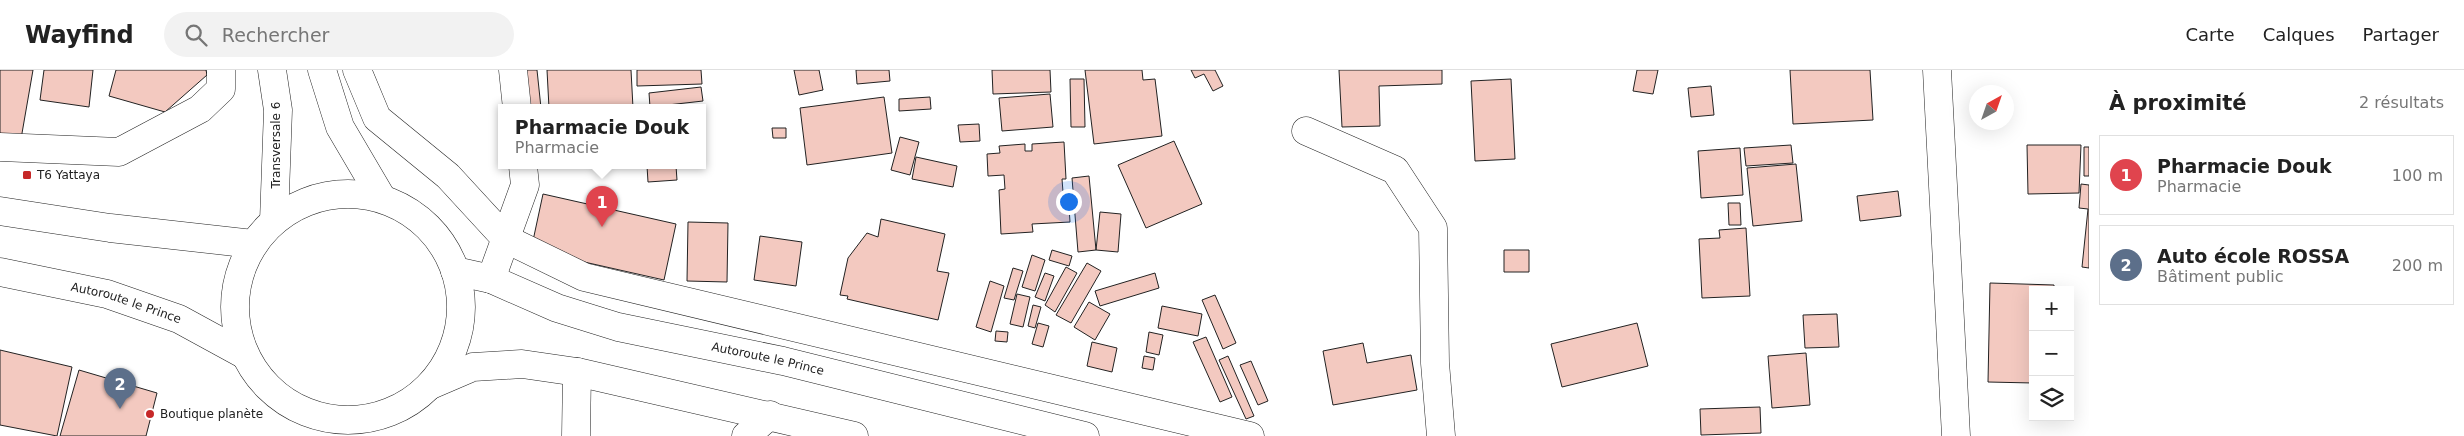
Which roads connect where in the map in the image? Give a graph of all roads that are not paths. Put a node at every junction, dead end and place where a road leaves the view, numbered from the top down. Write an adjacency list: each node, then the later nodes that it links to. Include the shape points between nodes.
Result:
1 (221, 70): 11 (main road, via 222,89 200,109 119,152)
2 (272, 70): 15 (main road, Transversale 6, via 278,110)
3 (322, 70): 9 (main road)
4 (357, 70): 8 (main road)
5 (513, 70): 7 (main road)
6 (1937, 70): 33 (main road)
7 (517, 104)
8 (377, 118): 9 (main road); 16 (main road, via 448,176)
9 (340, 127): 13 (main road)
10 (1306, 131): 32 (main road, via 1395,170 1433,228 1435,363)
11 (0, 147)
12 (523, 169): 16 (main road, via 525,185)
13 (380, 194): 15 (main road, via 330,195 300,204); 18 (main road, via 436,237)
14 (0, 210): 17 (main road, via 110,228)
15 (274, 221): 17 (main road)
16 (506, 239): 20 (main road); 31 (main road, via 584,277)
17 (253, 244): 21 (main road, via 237,279 235,318)
18 (455, 271): 20 (main road, Autoroute le Prince); 23 (main road, via 461,311 453,351)
19 (0, 272): 21 (main road, Autoroute le Prince, via 107,294 179,319)
20 (491, 279): 30 (main road, Autoroute le Prince, via 557,308 618,327 783,361)
21 (245, 355): 26 (main road, via 278,397)
22 (577, 372): 23 (main road, via 522,364 473,367); 24 (main road); 27 (main road)
23 (431, 386): 25 (main road)
24 (770, 415): 28 (main road); 29 (main road)
25 (384, 426): 26 (main road)
26 (330, 428)
27 (576, 436)
28 (746, 436)
29 (854, 436)
30 (1085, 436)
31 (1250, 436)
32 (1441, 436)
33 (1956, 436)

